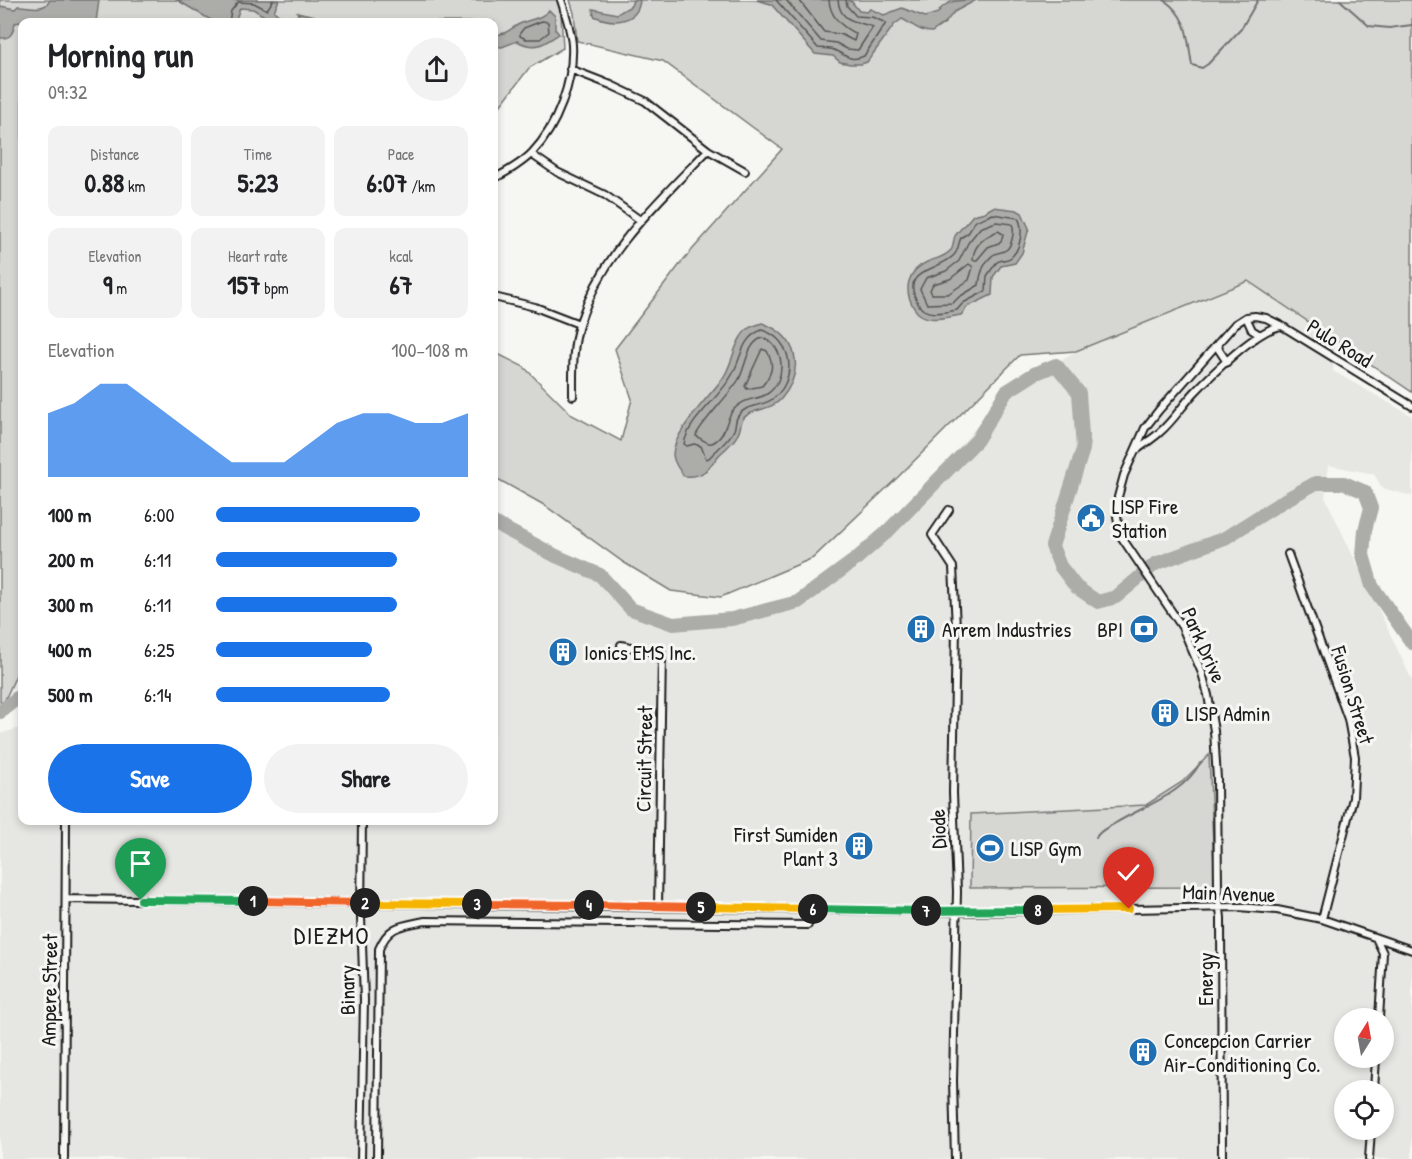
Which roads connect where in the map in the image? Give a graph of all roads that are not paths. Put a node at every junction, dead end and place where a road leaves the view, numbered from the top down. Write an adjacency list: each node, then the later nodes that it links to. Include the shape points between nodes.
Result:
1 (561, 0): 2 (street, via 572,46)
2 (570, 69): 3 (street, via 645,101); 4 (street, via 554,119)
3 (708, 150): 5 (street); 7 (street)
4 (531, 154): 6 (street); 7 (street, via 557,172 605,195)
5 (745, 171)
6 (498, 175)
7 (640, 220): 10 (street, via 603,269)
8 (498, 298): 10 (street)
9 (1246, 317): 11 (street, via 1266,318); 12 (street, via 1252,330); 13 (street, Park Drive)
10 (579, 324): 15 (street)
11 (1282, 326): 12 (street, Park Drive); 16 (street, Pulo Road)
12 (1260, 335): 14 (street, Park Drive)
13 (1218, 343): 14 (street); 17 (street, Park Drive, via 1145,428)
14 (1227, 362): 17 (street, Park Drive, via 1161,431)
15 (573, 396)
16 (1412, 406)
17 (1136, 450): 26 (street, Park Drive, via 1124,475 1118,506 1120,535 1182,627 1208,695 1217,779)
18 (949, 510): 28 (street, Diode, via 932,535 953,567)
19 (1288, 554): 29 (street, Fusion Street, via 1348,719 1355,757 1353,798)
20 (621, 645): 25 (street, Circuit Street, via 662,654)
21 (66, 825): 23 (street, Ampere Street)
22 (362, 825): 24 (street, Binary)
23 (67, 899): 24 (street, Main Avenue); 34 (street, Ampere Street)
24 (362, 903): 25 (street, Main Avenue); 35 (street, Binary)
25 (658, 907): 27 (street, Main Avenue)
26 (1219, 907): 28 (street, Main Avenue); 29 (street, Main Avenue, via 1276,910); 38 (street, Energy)
27 (804, 909): 28 (street, Main Avenue); 36 (street, via 808,925 425,921 396,927 385,936 379,949)
28 (956, 911): 37 (street, Diode)
29 (1322, 919): 30 (street, Main Avenue)
30 (1376, 938): 31 (street, Main Avenue); 32 (street, via 1383,953)
31 (1412, 950)
32 (1380, 1008)
33 (1370, 1140): 39 (street)
34 (64, 1159)
35 (361, 1159)
36 (377, 1159)
37 (955, 1159)
38 (1222, 1159)
39 (1369, 1159)

